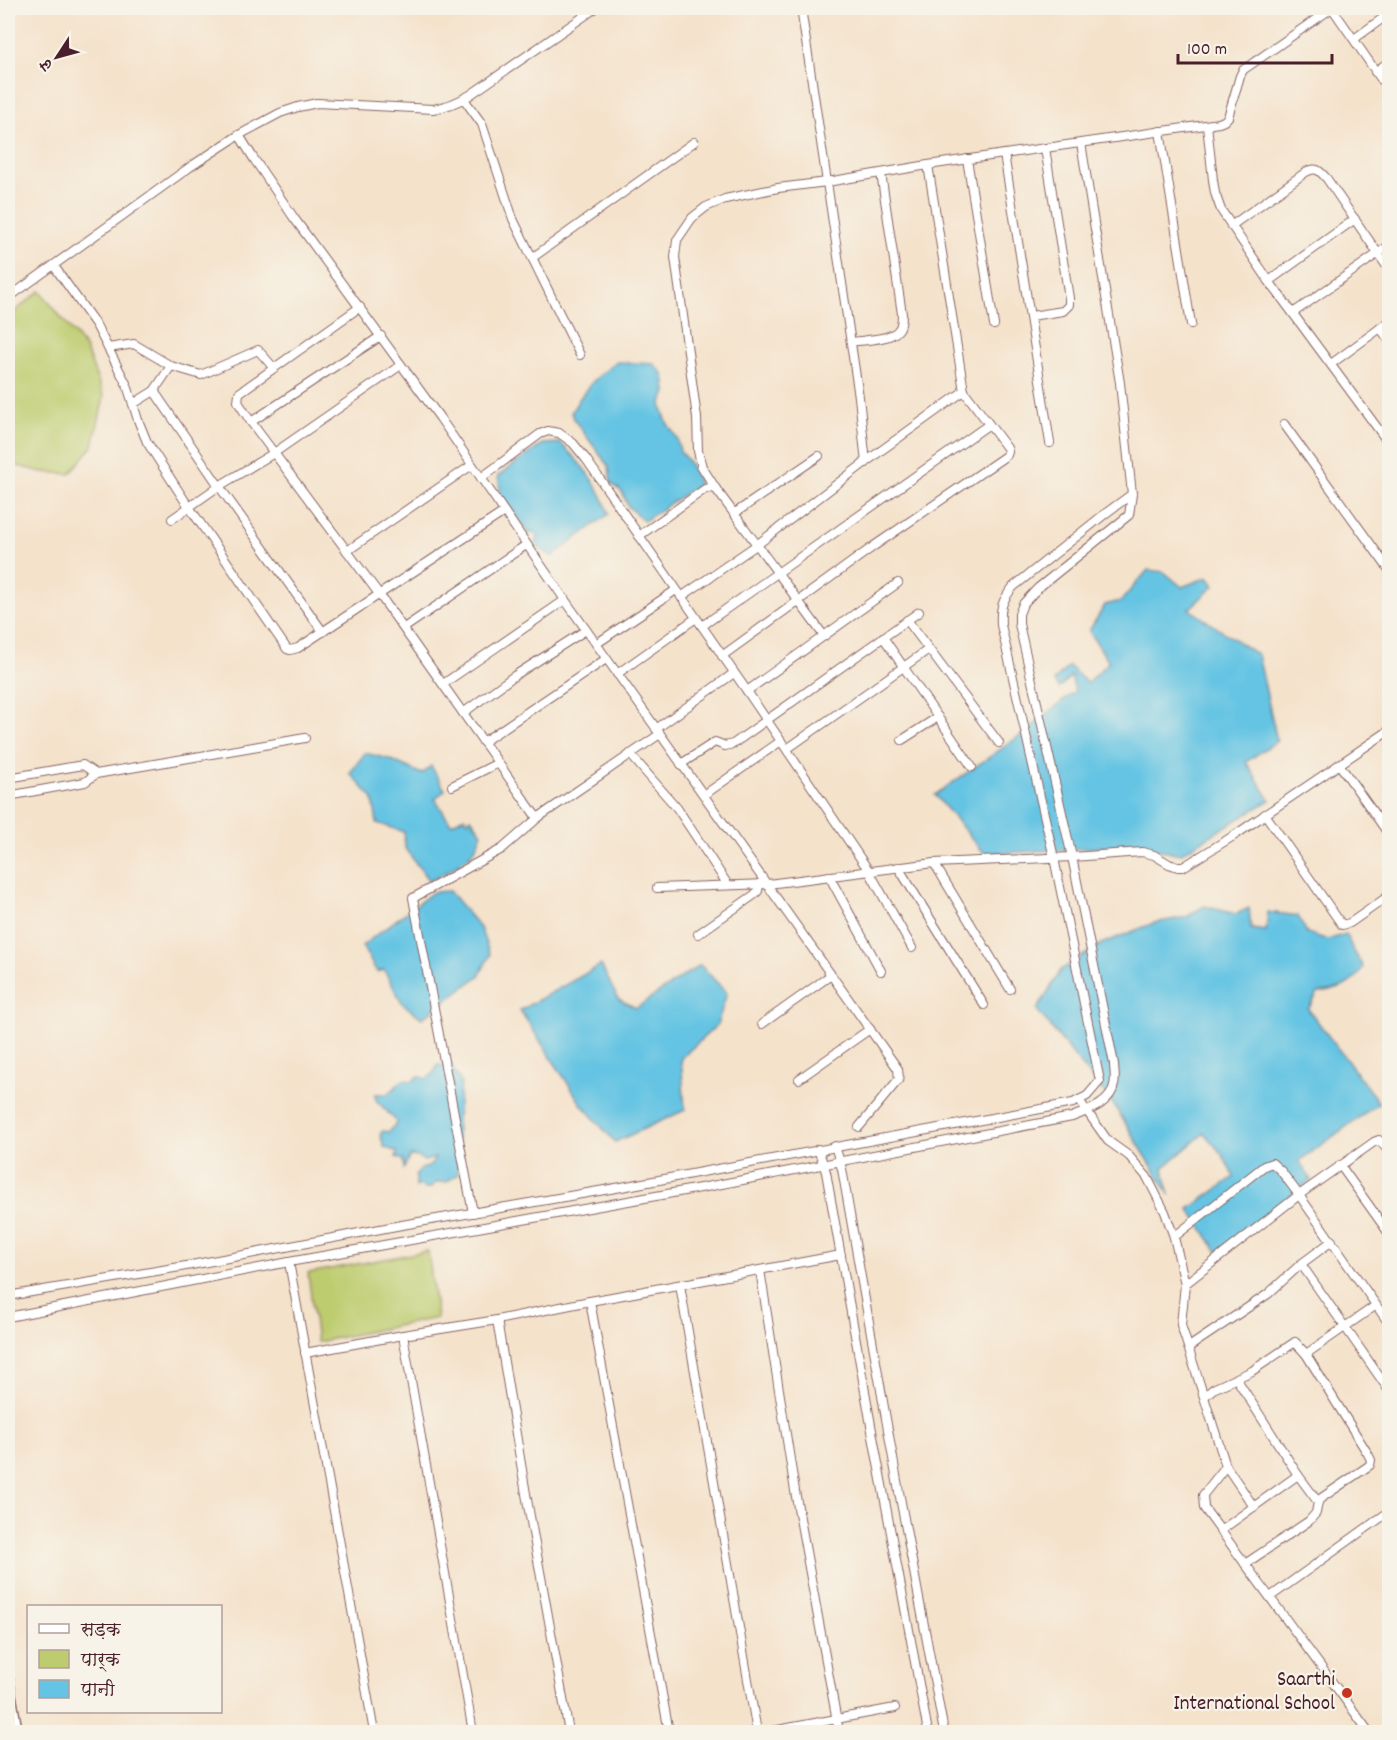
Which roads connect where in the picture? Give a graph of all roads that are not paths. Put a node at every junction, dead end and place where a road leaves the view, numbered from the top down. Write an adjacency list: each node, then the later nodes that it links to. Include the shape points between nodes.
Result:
1 (596, 8): 9 (street)
2 (801, 8): 20 (street)
3 (1332, 8): 5 (street); 10 (street, via 1243,70 1228,117)
4 (1389, 13): 5 (street)
5 (1354, 39): 7 (street)
6 (1389, 61): 7 (street)
7 (1375, 72): 8 (street)
8 (1389, 92)
9 (464, 99): 12 (street, via 433,109 317,103 280,113); 25 (street, via 487,134 513,219)
10 (1207, 125): 11 (street); 22 (street, via 1215,193)
11 (1161, 131): 14 (street); 34 (street)
12 (239, 135): 26 (street); 30 (street, via 274,190)
13 (694, 142): 25 (street)
14 (1081, 143): 15 (street); 61 (street, via 1120,383)
15 (1045, 148): 16 (street); 32 (street, via 1069,305 1063,311)
16 (1004, 154): 17 (street); 32 (street)
17 (967, 159): 18 (street); 35 (street)
18 (928, 165): 19 (street); 47 (street)
19 (881, 173): 20 (street); 39 (street, via 901,326 888,337)
20 (827, 182): 39 (street); 60 (street, via 714,202 692,218 677,240 675,257 698,451 702,467)
21 (1355, 219): 22 (street, via 1316,169 1306,172); 24 (street); 28 (street)
22 (1231, 226): 28 (street)
23 (1389, 245): 24 (street)
24 (1378, 253): 27 (street); 31 (street)
25 (532, 258): 41 (street)
26 (54, 266): 29 (street); 40 (street)
27 (1389, 271)
28 (1269, 281): 31 (street)
29 (8, 298)
30 (360, 307): 37 (street); 45 (street)
31 (1293, 313): 42 (street)
32 (1031, 316): 52 (street)
33 (1389, 321): 36 (street)
34 (1191, 324)
35 (994, 325)
36 (1380, 328): 38 (street); 42 (street)
37 (381, 336): 43 (street); 49 (street)
38 (1389, 341)
39 (851, 342): 56 (street)
40 (108, 348): 44 (street, via 134,344); 48 (street)
41 (580, 354)
42 (1331, 364): 53 (street)
43 (401, 365): 54 (street); 57 (street)
44 (171, 366): 45 (street, via 201,375 258,350); 46 (street)
45 (273, 367): 49 (street, via 238,393 238,402)
46 (154, 392): 48 (street); 59 (street)
47 (964, 392): 51 (street); 56 (street)
48 (133, 404): 62 (street, via 147,442)
49 (251, 422): 54 (street)
50 (1284, 423): 70 (street)
51 (988, 425): 71 (street); 76 (street, via 1007,448 1005,458)
52 (1050, 443)
53 (1389, 445)
54 (274, 453): 59 (street); 69 (street)
55 (819, 456): 64 (street)
56 (866, 463): 67 (street)
57 (472, 465): 58 (street); 69 (street)
58 (481, 478): 63 (street); 66 (street, via 540,434 559,433 586,459)
59 (219, 486): 62 (street); 83 (street)
60 (717, 489): 64 (street); 66 (street, via 705,489)
61 (1132, 494): 119 (street, via 1129,515 1038,588 1019,614); 120 (street, via 1013,587 1000,613)
62 (189, 507): 65 (street); 83 (street, via 287,649 295,650)
63 (504, 512): 68 (street); 73 (street)
64 (735, 513): 67 (street)
65 (172, 519)
66 (639, 536): 74 (street)
67 (758, 544): 71 (street); 74 (street)
68 (526, 545): 75 (street); 81 (street)
69 (346, 551): 73 (street)
70 (1389, 571)
71 (779, 572): 76 (street); 80 (street)
72 (898, 583): 84 (street)
73 (380, 594): 81 (street); 83 (street)
74 (678, 594): 78 (street); 86 (street)
75 (565, 600): 82 (street); 93 (street)
76 (799, 600): 84 (street); 88 (street)
77 (919, 612): 79 (street)
78 (696, 618): 80 (street); 92 (street)
79 (908, 620): 85 (street); 87 (street)
80 (702, 626): 88 (street)
81 (404, 628): 93 (street)
82 (586, 630): 86 (street); 95 (street)
83 (324, 632)
84 (824, 636): 94 (street)
85 (883, 637): 90 (street); 97 (street)
86 (596, 644): 89 (street)
87 (929, 649): 90 (street); 104 (street)
88 (722, 656): 91 (street)
89 (606, 659): 92 (street); 102 (street)
90 (904, 667): 96 (street); 105 (street)
91 (734, 673): 94 (street); 99 (street)
92 (617, 674): 99 (street)
93 (442, 684): 95 (street)
94 (747, 691): 97 (street)
95 (463, 713): 102 (street)
96 (938, 717): 101 (street); 110 (street)
97 (766, 720): 103 (street); 108 (street, via 733,744 715,742)
98 (1389, 730): 109 (street)
99 (658, 731): 106 (street); 108 (street)
100 (305, 738): 111 (street)
101 (902, 740)
102 (483, 741): 107 (street)
103 (781, 741): 105 (street); 115 (street)
104 (999, 742)
105 (787, 750): 123 (street)
106 (630, 754): 117 (street); 126 (street, via 677,808)
107 (498, 763): 113 (street); 117 (street)
108 (681, 764): 115 (street)
109 (1339, 764): 116 (street); 118 (street)
110 (972, 768)
111 (96, 774): 112 (street, via 83,765); 114 (street, via 85,782)
112 (8, 778)
113 (452, 786)
114 (8, 795)
115 (704, 795): 125 (street)
116 (1265, 814): 119 (street, via 1183,867 1142,852); 128 (street, via 1342,925)
117 (539, 817): 148 (street, via 502,849 413,898)
118 (1388, 831)
119 (1071, 857): 120 (street); 139 (street, via 1114,1064 1110,1095)
120 (1054, 858): 121 (street); 138 (street, via 1100,1081)
121 (934, 863): 122 (street); 133 (street)
122 (898, 867): 123 (street); 134 (street)
123 (869, 871): 124 (street); 130 (street)
124 (829, 876): 125 (street); 131 (street)
125 (763, 884): 126 (street); 129 (street, via 754,895); 132 (street)
126 (728, 885): 127 (street)
127 (657, 888)
128 (1389, 895)
129 (698, 934)
130 (912, 948)
131 (881, 971)
132 (831, 975): 135 (street); 136 (street)
133 (1010, 989)
134 (984, 1005)
135 (762, 1024)
136 (870, 1029): 137 (street); 140 (street, via 900,1074)
137 (799, 1079)
138 (1079, 1100): 139 (street); 141 (street)
139 (1086, 1112): 144 (street); 150 (street, via 1108,1141 1129,1156 1147,1177)
140 (859, 1127)
141 (835, 1146): 142 (street); 144 (street)
142 (818, 1149): 145 (street); 148 (street)
143 (1389, 1152): 146 (street, via 1379,1140)
144 (839, 1161): 145 (street); 192 (street)
145 (823, 1164): 152 (street); 153 (street)
146 (1340, 1165): 147 (street); 149 (street)
147 (1299, 1195): 150 (street, via 1276,1166 1268,1164); 151 (street); 156 (street)
148 (473, 1213): 158 (street)
149 (1389, 1235)
150 (1174, 1237): 156 (street)
151 (1332, 1241): 154 (street); 160 (street)
152 (841, 1255): 155 (street); 191 (street)
153 (289, 1262): 161 (street); 167 (street)
154 (1301, 1264): 164 (street); 166 (street, via 1268,1294)
155 (760, 1270): 157 (street); 182 (street)
156 (1185, 1284): 166 (street, via 1181,1325)
157 (680, 1285): 159 (street); 188 (street)
158 (8, 1296)
159 (590, 1301): 162 (street); 187 (street)
160 (1376, 1305): 163 (street); 164 (street)
161 (8, 1317)
162 (497, 1320): 165 (street); 186 (street)
163 (1389, 1325)
164 (1345, 1327): 168 (street); 170 (street)
165 (403, 1335): 167 (street); 185 (street)
166 (1189, 1347): 171 (street)
167 (305, 1353): 184 (street)
168 (1306, 1354): 169 (street, via 1294,1341); 174 (street, via 1371,1460 1370,1465)
169 (1236, 1378): 171 (street); 173 (street)
170 (1389, 1392)
171 (1205, 1396): 172 (street)
172 (1226, 1466): 175 (street); 177 (street, via 1203,1495 1204,1508)
173 (1298, 1475): 174 (street); 175 (street)
174 (1318, 1502): 178 (street, via 1309,1521)
175 (1254, 1507): 177 (street)
176 (1389, 1511): 179 (street)
177 (1220, 1531): 178 (street)
178 (1245, 1564): 179 (street)
179 (1270, 1597): 193 (street)
180 (8, 1680): 183 (main road)
181 (895, 1707): 182 (street)
182 (837, 1720): 189 (street); 190 (street)
183 (17, 1732)
184 (374, 1732)
185 (473, 1732)
186 (569, 1732)
187 (669, 1732)
188 (757, 1732)
189 (767, 1732)
190 (839, 1732)
191 (928, 1732)
192 (944, 1732)
193 (1369, 1732)

